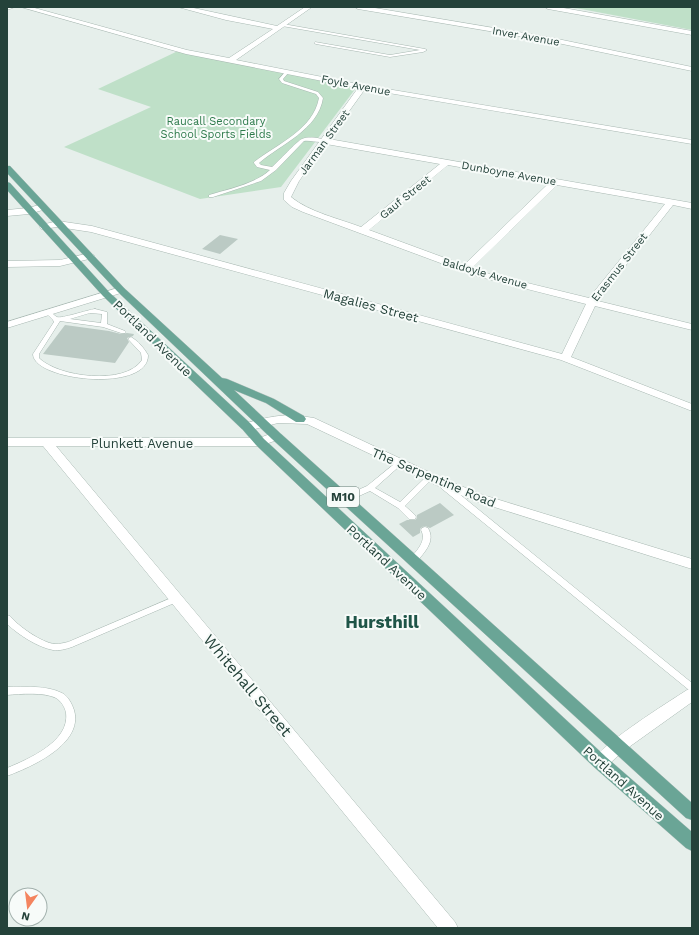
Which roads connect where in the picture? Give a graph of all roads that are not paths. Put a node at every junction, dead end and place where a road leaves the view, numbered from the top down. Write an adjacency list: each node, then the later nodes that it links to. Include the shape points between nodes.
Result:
1 (12, 7): 7 (street)
2 (24, 7): 11 (street, Foyle Avenue, via 170,48)
3 (181, 7): 8 (street, via 226,18)
4 (309, 7): 8 (street)
5 (358, 7): 12 (street, Inver Avenue, via 554,40)
6 (548, 7): 9 (street)
7 (7, 8)
8 (280, 26): 10 (lane, via 425,50 390,56); 11 (street)
9 (692, 33)
10 (316, 43)
11 (230, 61): 13 (street, Foyle Avenue)
12 (692, 68)
13 (287, 72): 14 (street, Foyle Avenue); 19 (lane, via 281,79 283,82 317,93 321,103 303,130 256,163)
14 (363, 87): 15 (street, Jarman Street); 16 (street, Foyle Avenue)
15 (325, 141): 17 (street, Dunboyne Avenue); 19 (lane, via 303,140); 23 (street, Jarman Street, via 295,181)
16 (692, 142)
17 (447, 162): 20 (street, Dunboyne Avenue); 31 (street, Gauf Street)
18 (7, 168): 26 (main road, Portland Avenue / M10)
19 (274, 169): 22 (lane, via 259,180)
20 (556, 181): 24 (street, Dunboyne Avenue); 35 (street)
21 (9, 188): 27 (main road, Portland Avenue / M10)
22 (211, 196)
23 (287, 198): 31 (street, Baldoyle Avenue, via 300,208)
24 (671, 202): 25 (street, Dunboyne Avenue); 38 (street, Erasmus Street)
25 (692, 206)
26 (43, 207): 27 (street); 29 (main road, Portland Avenue / M10)
27 (29, 211): 28 (street); 30 (main road, Portland Avenue / M10)
28 (7, 213)
29 (58, 224): 30 (street, Magalies Street); 32 (main road, Portland Avenue / M10); 46 (street, Magalies Street, via 92,229)
30 (44, 227): 33 (main road, Portland Avenue / M10)
31 (362, 231): 35 (street, Baldoyle Avenue)
32 (90, 256): 33 (street); 36 (main road, Portland Avenue / M10)
33 (75, 260): 34 (street, via 50,264); 37 (main road, Portland Avenue / M10)
34 (7, 264)
35 (465, 269): 38 (street, Baldoyle Avenue)
36 (121, 290): 37 (street); 47 (main road, Portland Avenue / M10)
37 (106, 294): 39 (street); 51 (main road, Portland Avenue / M10)
38 (592, 301): 43 (street, Baldoyle Avenue); 46 (street, Erasmus Street)
39 (48, 312): 40 (lane); 41 (street)
40 (59, 319): 42 (lane); 42 (lane, via 99,311 105,313); 45 (lane, via 36,354 36,358 43,365 55,370 93,378 126,374 144,362 145,358 145,354)
41 (7, 325)
42 (104, 325): 44 (lane)
43 (692, 327)
44 (123, 332)
45 (131, 339)
46 (565, 358): 48 (street, Magalies Street)
47 (216, 378): 49 (main road, via 270,401); 50 (main road, Portland Avenue / M10)
48 (692, 408)
49 (300, 419): 50 (street, The Serpentine Road, via 286,418); 56 (street, The Serpentine Road, via 310,421)
50 (262, 422): 51 (street, The Serpentine Road); 52 (main road, Portland Avenue / M10)
51 (247, 427): 54 (main road, Portland Avenue / M10)
52 (276, 436): 54 (street, Plunkett Avenue); 59 (main road, Portland Avenue / M10)
53 (7, 442): 55 (street, Plunkett Avenue)
54 (260, 442): 55 (street, Plunkett Avenue); 71 (main road, Portland Avenue / M10)
55 (47, 443): 65 (street, Whitehall Street)
56 (400, 464): 57 (street, The Serpentine Road); 58 (lane)
57 (435, 480): 60 (lane); 64 (street, The Serpentine Road, via 487,501); 67 (lane)
58 (370, 488): 59 (lane); 60 (lane)
59 (345, 499): 63 (main road, Portland Avenue / M10)
60 (401, 506): 61 (lane)
61 (412, 517)
62 (425, 530): 63 (lane, via 428,539)
63 (413, 561): 70 (main road, Portland Avenue / M10)
64 (692, 564)
65 (176, 599): 66 (lane, via 61,647 48,645); 75 (street, Whitehall Street)
66 (7, 618)
67 (692, 688)
68 (7, 690): 72 (lane, via 48,692 60,696 68,705 72,716 69,729 60,742 33,761)
69 (692, 694): 70 (street)
70 (617, 747): 71 (street); 73 (main road, Portland Avenue / M10)
71 (600, 762): 74 (main road, Portland Avenue / M10)
72 (7, 772)
73 (692, 813)
74 (692, 843)
75 (449, 928)

